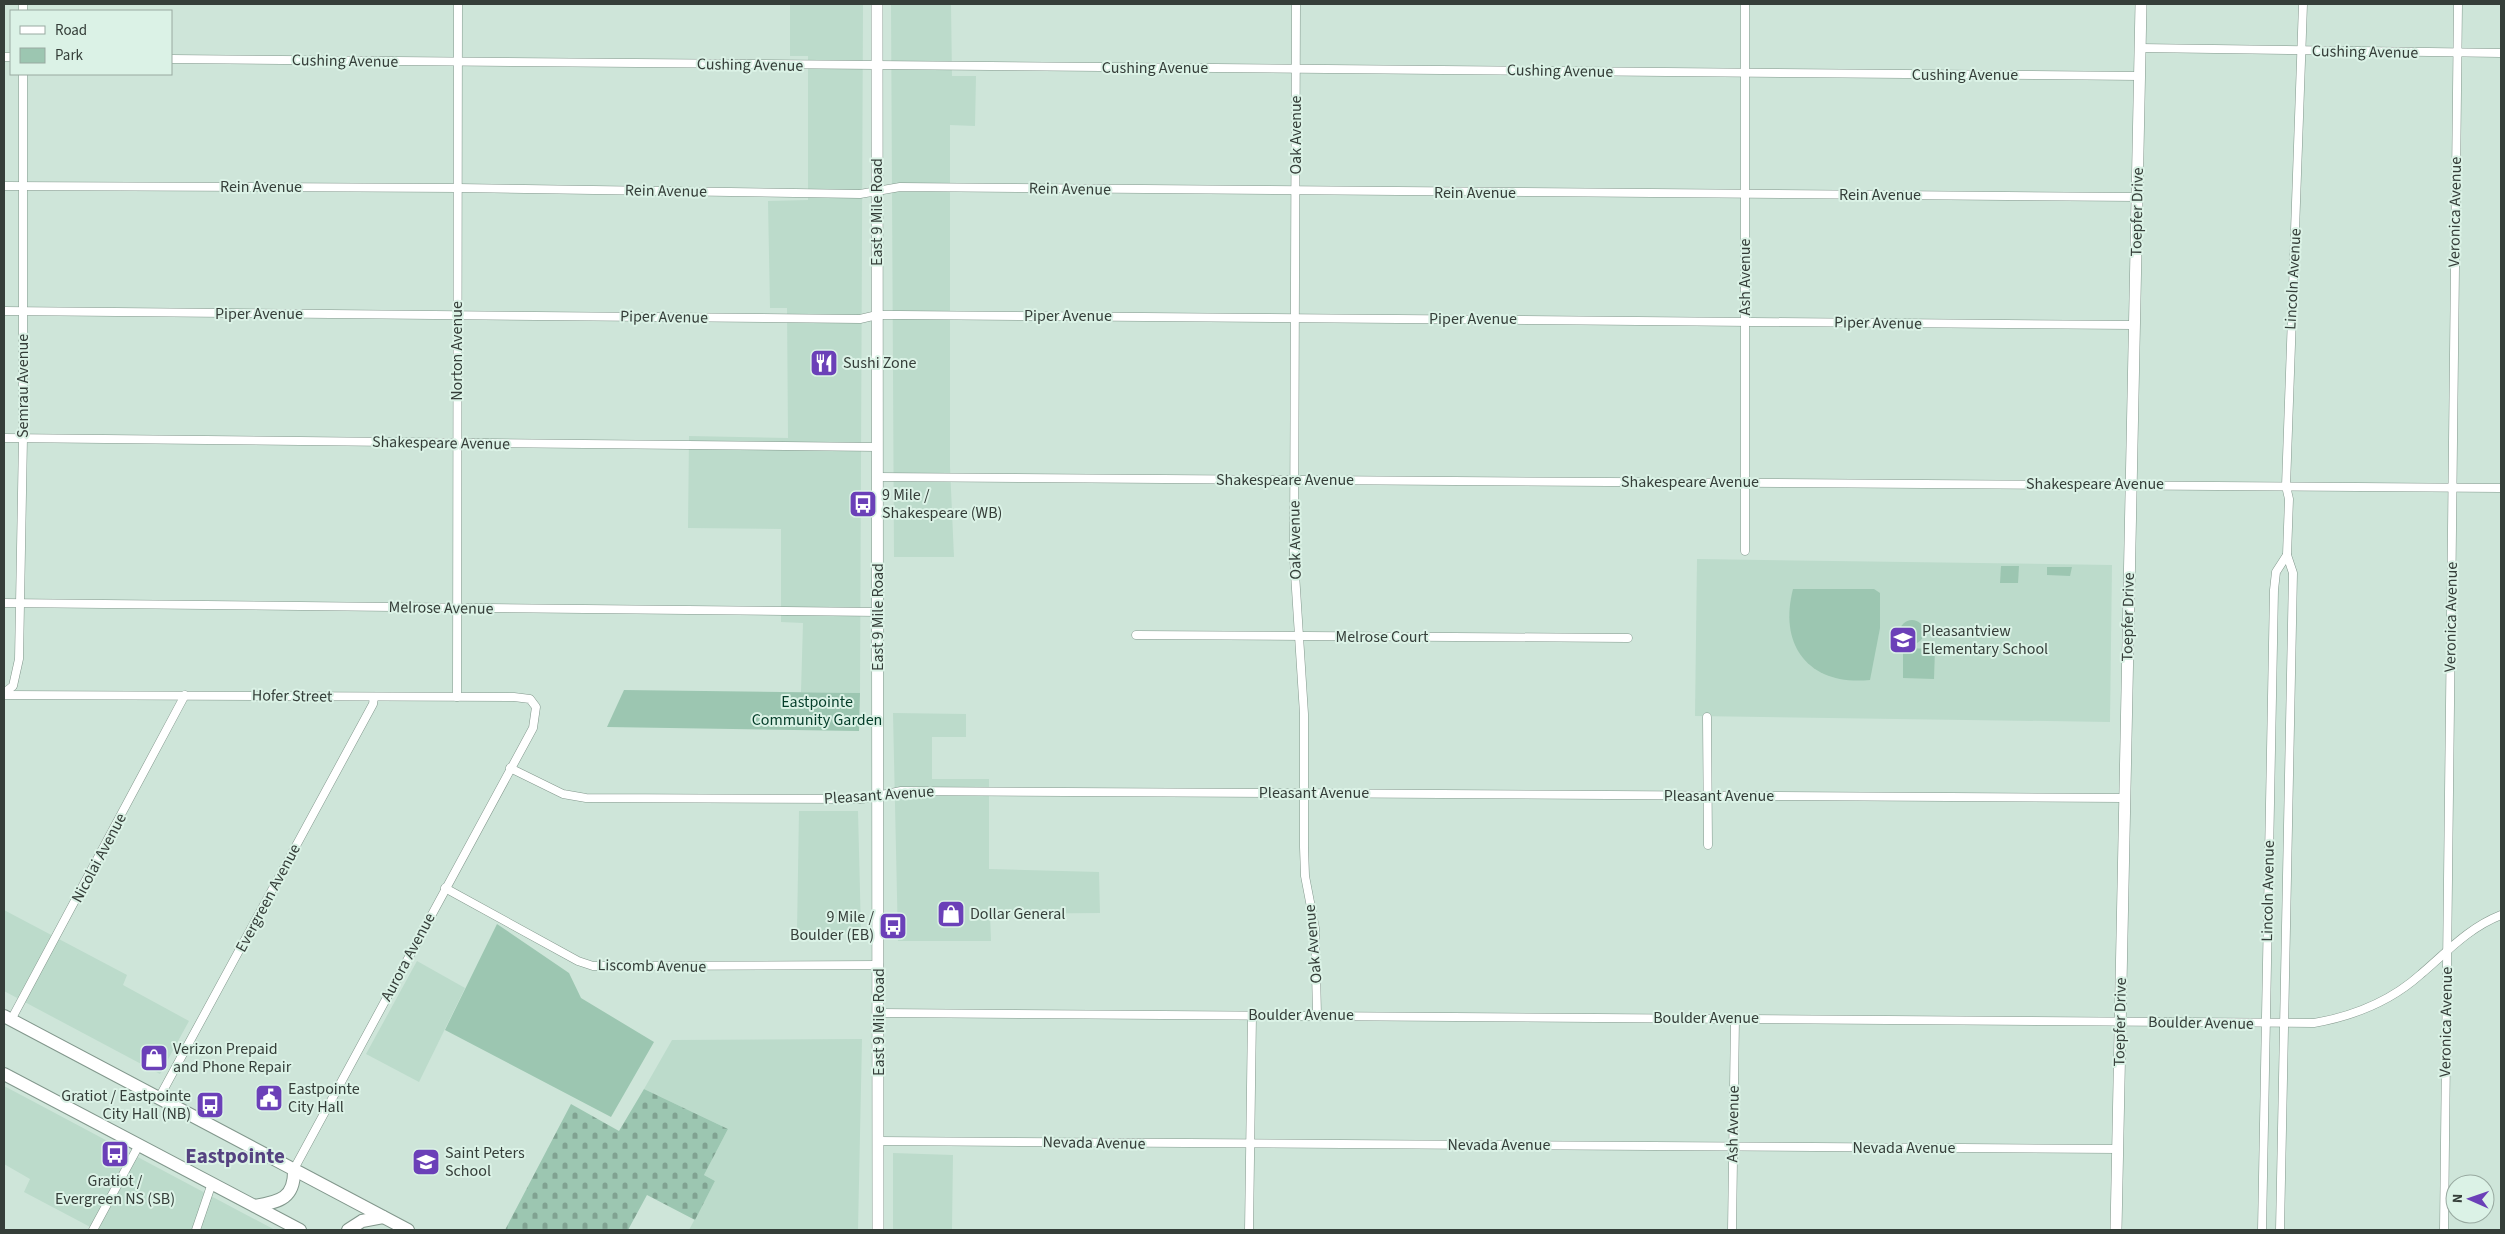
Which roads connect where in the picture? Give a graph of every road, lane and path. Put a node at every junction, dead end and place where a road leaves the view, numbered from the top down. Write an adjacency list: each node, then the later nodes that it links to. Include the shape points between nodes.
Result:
1 (458, 4): 13 (street, Norton Avenue)
2 (877, 4): 14 (main road, East 9 Mile Road)
3 (1296, 4): 15 (street, Oak Avenue)
4 (1746, 4): 16 (street, Ash Avenue)
5 (2141, 4): 8 (main road, Toepfer Drive)
6 (2303, 4): 9 (street, Lincoln Avenue)
7 (2458, 4): 10 (street, Veronica Avenue)
8 (2140, 48): 9 (street, Cushing Avenue); 18 (main road, Toepfer Drive)
9 (2303, 51): 10 (street, Cushing Avenue); 41 (street, Lincoln Avenue)
10 (2456, 53): 11 (street, Cushing Avenue); 42 (street, Veronica Avenue)
11 (2501, 53)
12 (172, 59): 13 (street, Cushing Avenue)
13 (458, 63): 14 (street, Cushing Avenue); 21 (street, Norton Avenue)
14 (876, 66): 15 (street, Cushing Avenue); 22 (main road, East 9 Mile Road)
15 (1296, 68): 16 (street, Cushing Avenue); 23 (street, Oak Avenue)
16 (1746, 73): 18 (street, Cushing Avenue); 24 (street, Ash Avenue)
17 (23, 75): 20 (street, Semrau Avenue)
18 (2139, 76): 25 (main road, Toepfer Drive)
19 (4, 186): 20 (street, Rein Avenue)
20 (22, 186): 21 (street, Rein Avenue); 27 (street, Semrau Avenue)
21 (458, 188): 22 (street, Rein Avenue); 28 (street, Norton Avenue)
22 (877, 192): 23 (street, Rein Avenue, via 900,187); 29 (main road, East 9 Mile Road)
23 (1296, 192): 24 (street, Rein Avenue); 30 (street, Oak Avenue)
24 (1745, 194): 25 (street, Rein Avenue); 31 (street, Ash Avenue)
25 (2138, 197): 32 (main road, Toepfer Drive)
26 (4, 312): 27 (street, Piper Avenue)
27 (24, 312): 28 (street, Piper Avenue); 34 (street, Semrau Avenue)
28 (457, 315): 29 (street, Piper Avenue, via 860,319); 35 (street, Norton Avenue)
29 (877, 315): 30 (street, Piper Avenue); 36 (main road, East 9 Mile Road)
30 (1295, 318): 31 (street, Piper Avenue); 38 (street, Oak Avenue)
31 (1745, 321): 32 (street, Piper Avenue); 39 (street, Ash Avenue)
32 (2133, 325): 40 (main road, Toepfer Drive)
33 (4, 438): 34 (street, Shakespeare Avenue)
34 (23, 438): 35 (street, Shakespeare Avenue); 47 (street, Semrau Avenue)
35 (457, 443): 36 (street, Shakespeare Avenue); 48 (street, Norton Avenue)
36 (877, 447): 37 (main road, East 9 Mile Road)
37 (878, 478): 38 (street, Shakespeare Avenue); 49 (main road, East 9 Mile Road)
38 (1294, 480): 39 (street, Shakespeare Avenue); 51 (street, Oak Avenue, via 1294,558)
39 (1744, 482): 40 (street, Shakespeare Avenue); 44 (street, Ash Avenue)
40 (2131, 484): 41 (street, Shakespeare Avenue); 63 (main road, Toepfer Drive)
41 (2286, 486): 42 (street, Shakespeare Avenue); 45 (street, Lincoln Avenue, via 2289,500)
42 (2452, 488): 43 (street, Shakespeare Avenue); 67 (street, Veronica Avenue)
43 (2501, 488)
44 (1745, 551)
45 (2287, 555): 75 (street, Lincoln Avenue, via 2276,572 2274,590); 76 (street, Lincoln Avenue, via 2293,572)
46 (4, 603): 47 (street, Melrose Avenue)
47 (20, 603): 48 (street, Melrose Avenue); 53 (street, Semrau Avenue, via 16,677 13,686)
48 (456, 608): 49 (street, Melrose Avenue); 56 (street, Norton Avenue)
49 (878, 612): 62 (main road, East 9 Mile Road)
50 (1136, 635): 51 (street, Melrose Court)
51 (1300, 637): 52 (street, Melrose Court); 60 (street, Oak Avenue)
52 (1628, 638)
53 (4, 694): 54 (street, Hofer Street)
54 (185, 695): 55 (street, Hofer Street); 72 (street, Nicolai Avenue)
55 (374, 697): 56 (street, Hofer Street); 78 (street, Evergreen Avenue)
56 (457, 698): 58 (street, Hofer Street, via 530,699 536,707 535,720)
57 (1707, 717): 61 (street)
58 (524, 745): 59 (street, Aurora Avenue)
59 (510, 768): 62 (street, Pleasant Avenue, via 563,794 586,798); 65 (street, Aurora Avenue)
60 (1305, 793): 61 (street, Pleasant Avenue); 62 (street, Pleasant Avenue, via 900,791); 71 (street, Oak Avenue, via 1305,876 1315,928)
61 (1707, 796): 63 (street, Pleasant Avenue); 64 (street)
62 (878, 797): 68 (main road, East 9 Mile Road)
63 (2124, 798): 74 (main road, Toepfer Drive)
64 (1708, 845)
65 (445, 888): 68 (street, Liscomb Avenue, via 578,961 593,966); 84 (street, Aurora Avenue)
66 (2501, 915): 67 (street, Boulder Avenue, via 2469,932)
67 (2447, 949): 76 (street, Boulder Avenue, via 2420,975 2366,1010 2344,1018); 99 (street, Veronica Avenue)
68 (879, 965): 69 (main road, East 9 Mile Road)
69 (879, 1013): 70 (street, Boulder Avenue); 79 (main road, East 9 Mile Road)
70 (1252, 1015): 71 (street, Boulder Avenue); 80 (street)
71 (1317, 1015): 73 (street, Boulder Avenue)
72 (7, 1018): 78 (main road)
73 (1735, 1018): 74 (street, Boulder Avenue); 82 (street, Ash Avenue)
74 (2120, 1021): 75 (street, Boulder Avenue); 83 (main road, Toepfer Drive)
75 (2264, 1024): 76 (street, Boulder Avenue); 97 (street, Lincoln Avenue)
76 (2283, 1024): 98 (street, Lincoln Avenue)
77 (5, 1077): 81 (main road)
78 (159, 1098): 84 (main road)
79 (879, 1141): 80 (street, Nevada Avenue); 93 (main road, East 9 Mile Road)
80 (1250, 1144): 82 (street, Nevada Avenue); 94 (street)
81 (139, 1145): 85 (main road); 88 (street)
82 (1733, 1146): 83 (street, Nevada Avenue); 95 (street, Ash Avenue)
83 (2118, 1149): 96 (main road, Toepfer Drive)
84 (294, 1169): 86 (main road, via 294,1182 288,1194); 87 (main road)
85 (212, 1183): 86 (main road); 89 (street)
86 (255, 1206): 90 (main road)
87 (383, 1217): 91 (main road, via 362,1221); 92 (main road)
88 (93, 1230)
89 (196, 1230)
90 (300, 1230)
91 (348, 1230)
92 (408, 1230)
93 (878, 1230)
94 (1249, 1230)
95 (1732, 1230)
96 (2116, 1230)
97 (2262, 1230)
98 (2280, 1230)
99 (2444, 1230)

